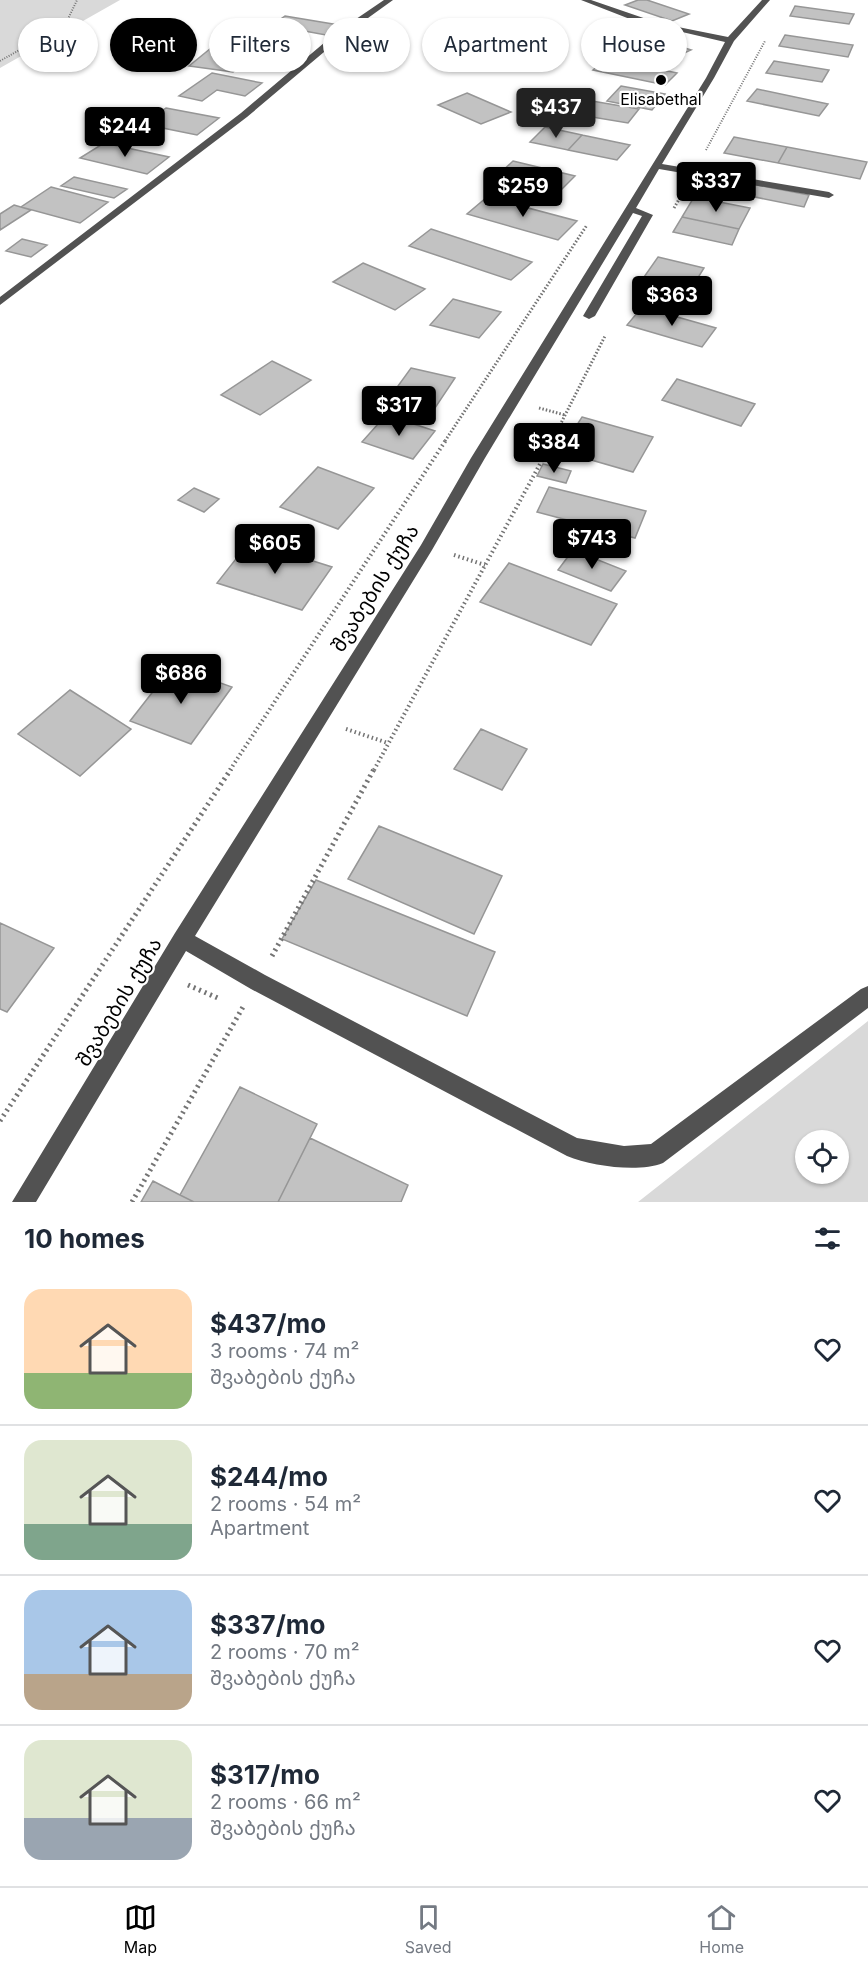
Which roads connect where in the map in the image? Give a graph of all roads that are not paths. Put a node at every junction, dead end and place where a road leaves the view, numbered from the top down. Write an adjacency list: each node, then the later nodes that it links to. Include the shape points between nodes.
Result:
1 (389, 0): 8 (street, via 340,34 244,115)
2 (585, 0): 4 (street, via 666,28)
3 (766, 0): 4 (street, შვაბების ქუჩა)
4 (730, 40): 5 (street, შვაბების ქუჩა)
5 (656, 166): 6 (street); 7 (street, შვაბების ქუჩა)
6 (829, 195)
7 (630, 209): 9 (street, via 648,215); 10 (street, შვაბების ქუჩა, via 427,547)
8 (0, 302)
9 (589, 316)
10 (182, 939): 11 (street, via 575,1148 624,1157 655,1155); 12 (street, შვაბების ქუჩა)
11 (868, 996)
12 (23, 1202)

